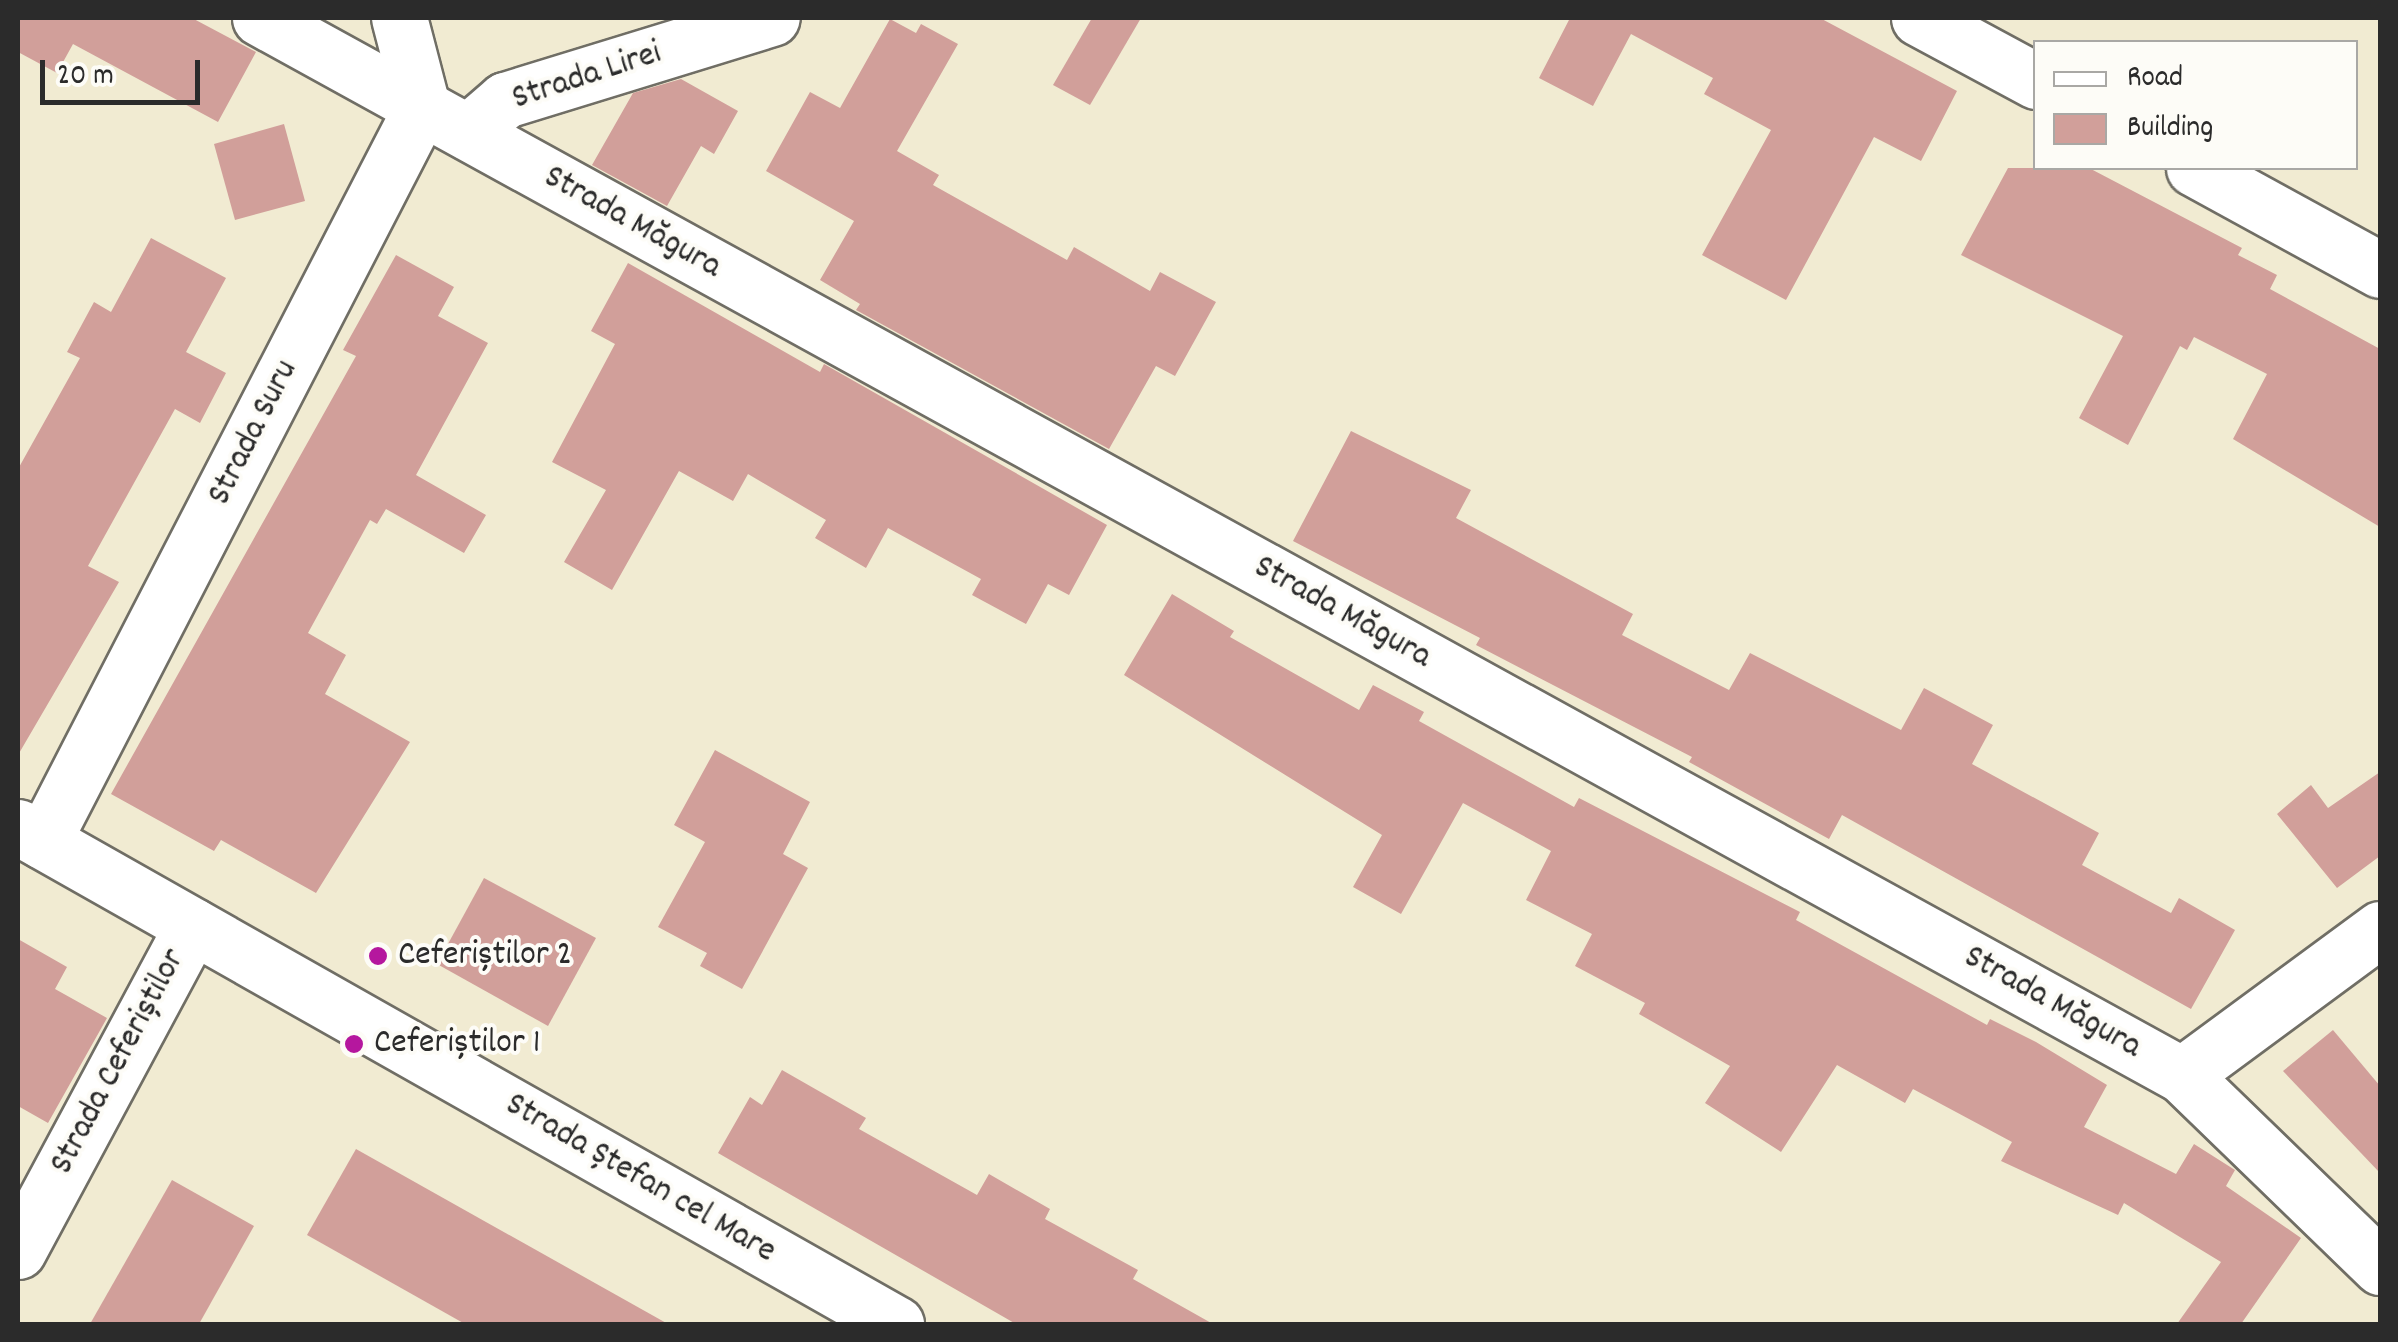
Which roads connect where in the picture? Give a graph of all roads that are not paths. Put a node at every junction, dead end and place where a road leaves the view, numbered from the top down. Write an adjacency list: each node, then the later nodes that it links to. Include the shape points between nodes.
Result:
1 (260, 18): 6 (street, Strada Măgura)
2 (399, 18): 6 (street)
3 (772, 18): 6 (street, Strada Lirei)
4 (1920, 18): 5 (street)
5 (2033, 79)
6 (445, 119): 9 (street, Strada Suru); 12 (street, Strada Măgura)
7 (2198, 170): 8 (street)
8 (2380, 270)
9 (30, 834): 10 (street, Strada Ștefan cel Mare)
10 (192, 926): 13 (street, Strada Ceferiștilor); 15 (street, Strada Ștefan cel Mare)
11 (2380, 928): 12 (street)
12 (2182, 1075): 14 (street, Strada Măgura)
13 (18, 1251)
14 (2380, 1267)
15 (896, 1324)

